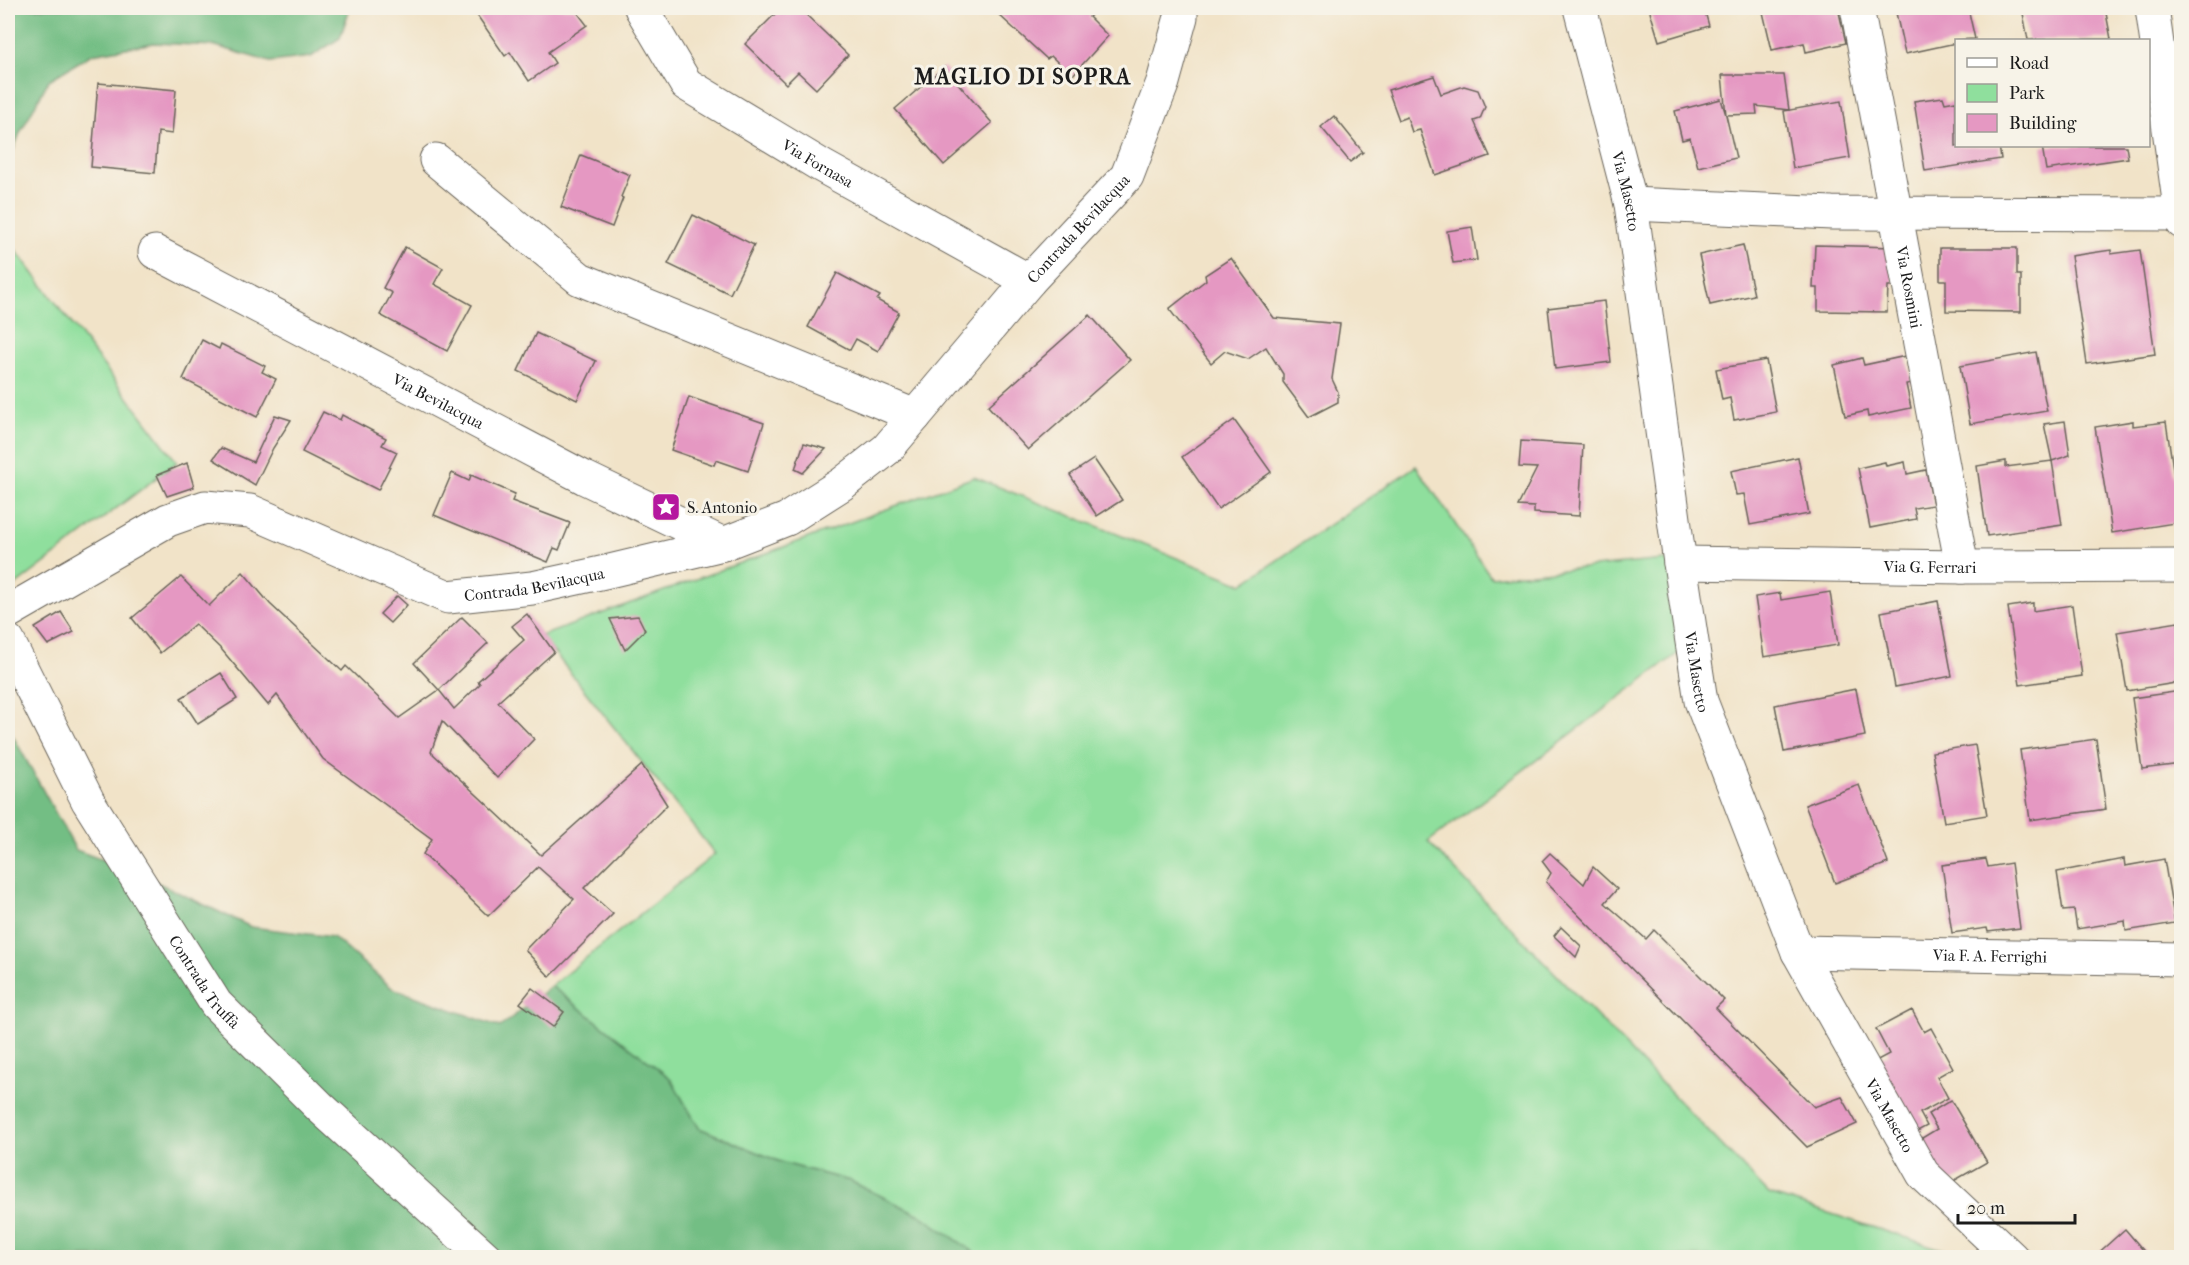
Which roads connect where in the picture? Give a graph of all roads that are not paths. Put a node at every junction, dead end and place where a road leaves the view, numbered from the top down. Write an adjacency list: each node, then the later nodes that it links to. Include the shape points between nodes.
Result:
1 (641, 8): 11 (street, Via Fornasa, via 686,84 822,166)
2 (1181, 8): 11 (street, Contrada Bevilacqua, via 1163,82 1127,176)
3 (1580, 8): 7 (street, Via Masetto)
4 (1857, 8): 8 (street, Via Rosmini)
5 (2152, 8): 9 (street)
6 (436, 160): 12 (street, via 580,279)
7 (1632, 204): 8 (street); 14 (street, Via Masetto)
8 (1896, 213): 9 (street); 16 (street, Via Rosmini)
9 (2181, 218)
10 (155, 252): 13 (street, Via Bevilacqua, via 585,478)
11 (1029, 281): 12 (street, Contrada Bevilacqua)
12 (915, 416): 13 (street, Contrada Bevilacqua, via 887,449 842,484 787,519)
13 (723, 544): 17 (street, Contrada Bevilacqua, via 532,588 448,597 250,511 205,507 168,520)
14 (1680, 564): 16 (street, Via G. Ferrari); 19 (street, Via Masetto, via 1701,701)
15 (2181, 566): 16 (street, Via G. Ferrari)
16 (1962, 567)
17 (8, 612)
18 (8, 641): 21 (street, Contrada Truffa, via 88,801 216,1004 320,1107)
19 (1798, 952): 20 (street, Via F. A. Ferrighi); 22 (street, Via Masetto, via 1923,1174)
20 (2181, 959)
21 (486, 1257)
22 (2012, 1257)

